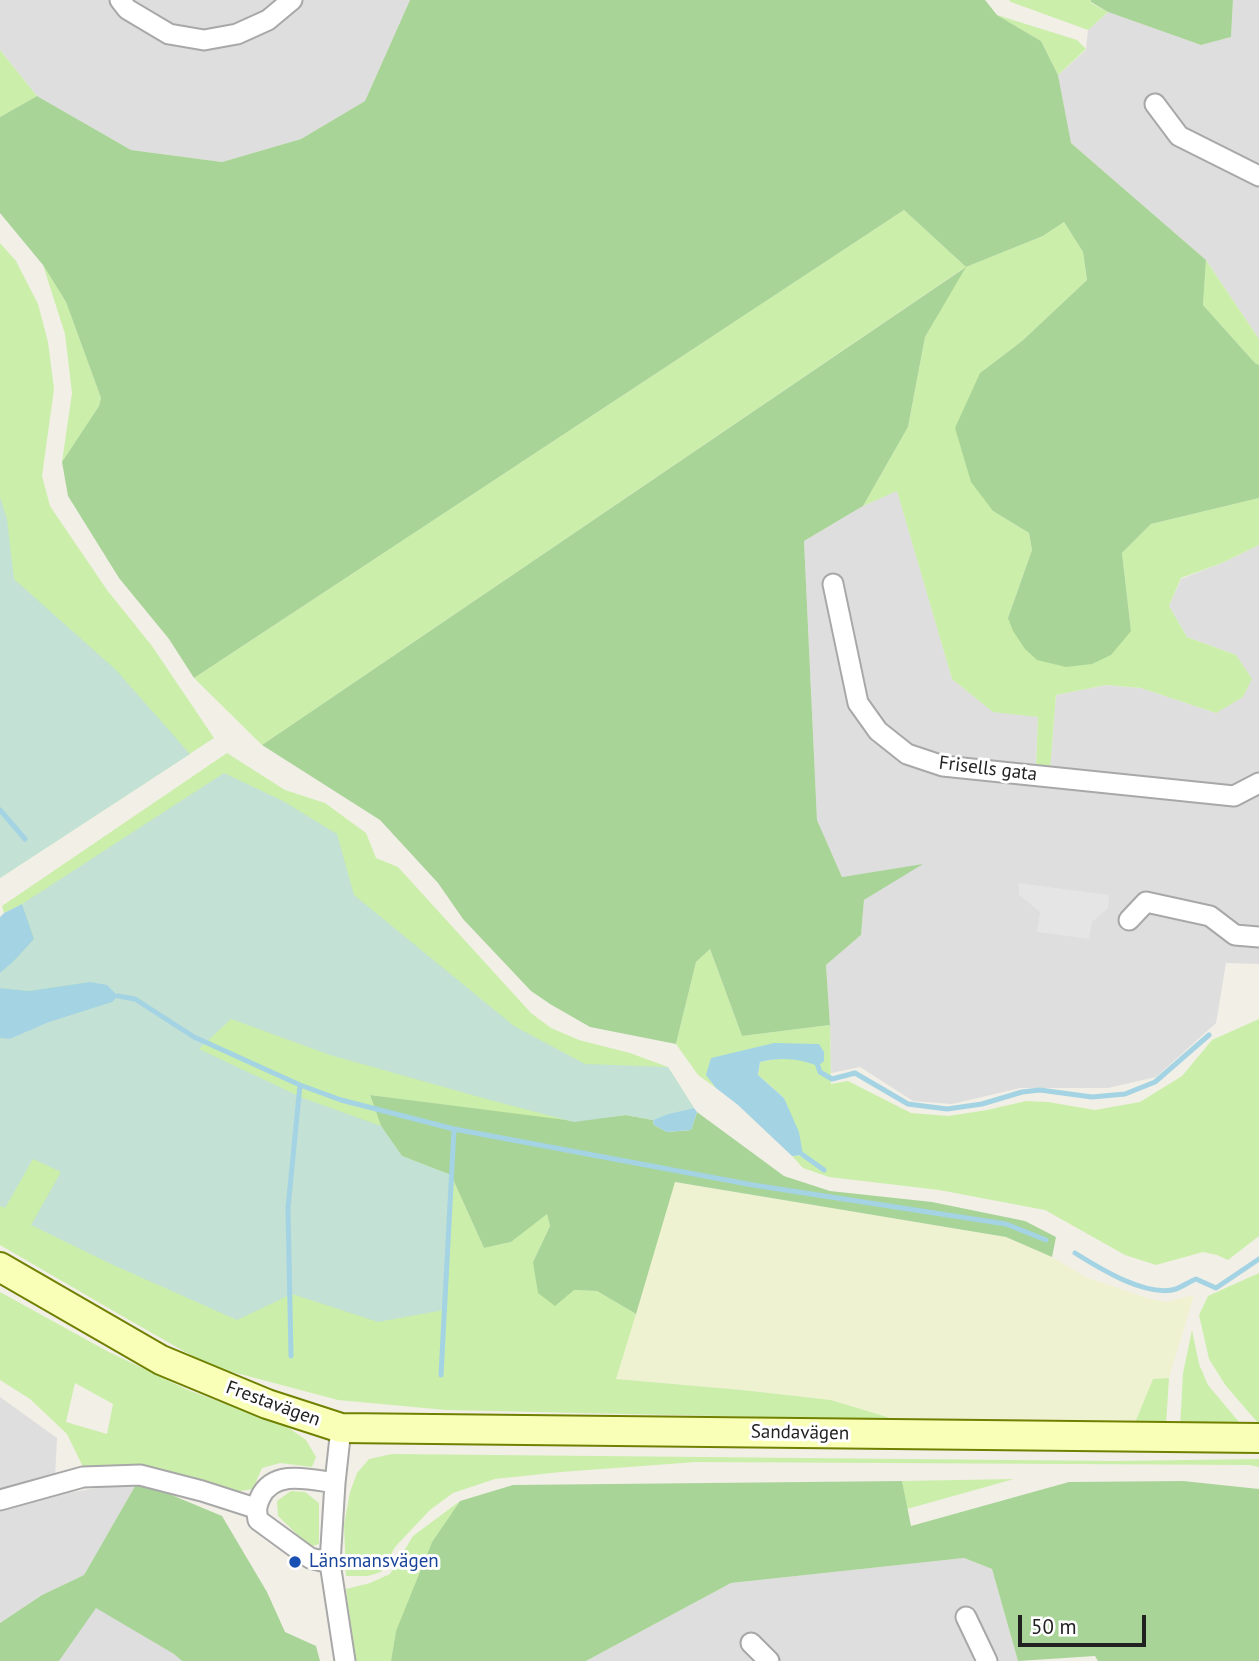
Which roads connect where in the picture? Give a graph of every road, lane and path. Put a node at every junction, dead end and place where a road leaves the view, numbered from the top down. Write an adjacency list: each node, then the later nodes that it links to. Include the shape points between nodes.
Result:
1 (120, 0): 2 (street, via 169,34 204,40 237,34 268,20)
2 (292, 0)
3 (1155, 104): 4 (street, via 1179,136)
4 (1259, 176)
5 (833, 584): 6 (street, Frisells gata, via 858,703 878,731 907,754 943,766 1234,796)
6 (1259, 783)
7 (1129, 920): 8 (street, via 1146,902 1210,916 1235,935)
8 (1259, 937)
9 (0, 1267): 10 (street, Frestavägen, via 161,1360 267,1405)
10 (341, 1428): 11 (street, Sandavägen); 12 (street, Frestavägen)
11 (1259, 1438)
12 (335, 1483): 14 (street, via 276,1480 263,1490); 15 (street, Frestavägen)
13 (0, 1500): 14 (street, via 83,1477 140,1475)
14 (255, 1508): 15 (street, via 258,1520 310,1558)
15 (330, 1563): 18 (street, Frestavägen)
16 (966, 1617): 20 (street)
17 (751, 1643): 19 (street)
18 (345, 1661)
19 (769, 1661)
20 (987, 1661)

